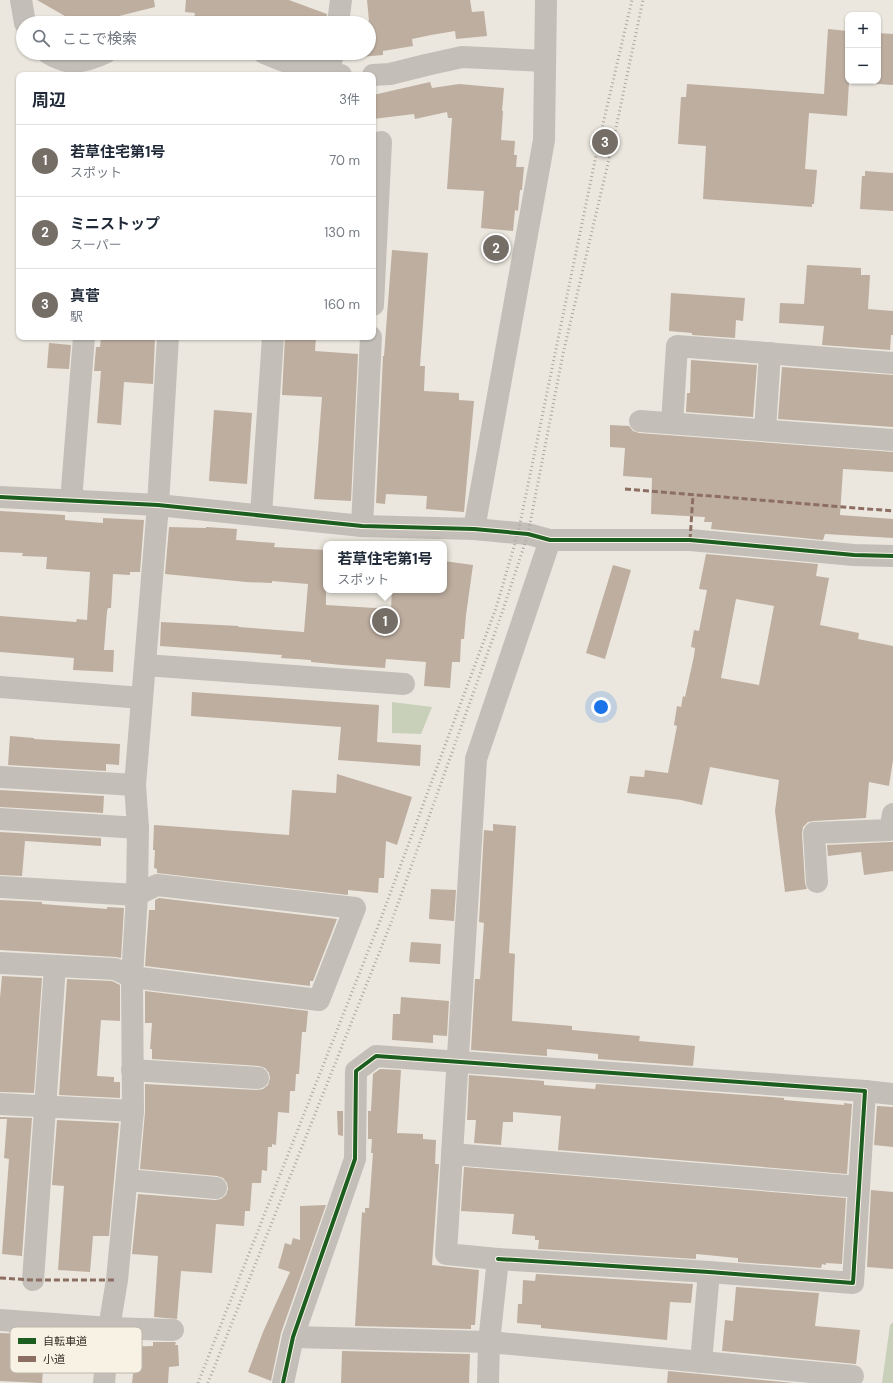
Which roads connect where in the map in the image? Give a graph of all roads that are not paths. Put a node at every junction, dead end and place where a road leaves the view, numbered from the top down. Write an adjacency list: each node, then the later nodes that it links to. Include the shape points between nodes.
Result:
1 (21, 0): 4 (street)
2 (341, 0): 5 (street)
3 (546, 0): 9 (street)
4 (24, 16)
5 (339, 16)
6 (66, 60): 7 (street)
7 (81, 60)
8 (281, 60): 10 (street)
9 (545, 61): 11 (street, via 462,57 390,74); 29 (street, via 544,140)
10 (334, 67)
11 (376, 75)
12 (381, 142): 13 (street)
13 (376, 244)
14 (84, 340): 25 (street)
15 (168, 340): 26 (street)
16 (273, 340): 27 (street)
17 (371, 340): 28 (street)
18 (770, 353): 19 (street); 21 (street, via 677,346); 22 (street)
19 (893, 363)
20 (640, 421): 21 (street)
21 (672, 423): 22 (street)
22 (765, 430): 23 (street)
23 (893, 440)
24 (0, 497): 25 (street)
25 (71, 501): 26 (street)
26 (158, 505): 27 (street); 32 (street)
27 (261, 515): 28 (street)
28 (362, 526): 29 (street)
29 (474, 529): 30 (street, via 528,534)
30 (550, 540): 31 (street, via 690,540 854,555); 47 (street, via 476,760)
31 (893, 556)
32 (145, 665): 33 (street); 35 (street)
33 (404, 684)
34 (0, 687): 35 (street)
35 (142, 698): 37 (street)
36 (0, 776): 37 (street)
37 (136, 785): 40 (street)
38 (893, 814): 41 (street, via 890,830 814,833)
39 (0, 819): 40 (street)
40 (138, 828): 43 (street)
41 (817, 882)
42 (0, 887): 43 (street)
43 (137, 895): 46 (street); 46 (street, via 157,886 356,908 318,1000)
44 (0, 963): 45 (street)
45 (55, 966): 46 (street, via 115,969); 53 (street)
46 (132, 977): 48 (street)
47 (458, 1063): 50 (street); 55 (street); 67 (street, via 376,1056 356,1071 355,1159)
48 (132, 1070): 49 (street); 54 (street)
49 (258, 1078)
50 (865, 1091): 51 (street); 57 (street)
51 (893, 1094)
52 (0, 1104): 53 (street)
53 (45, 1106): 54 (street); 61 (street)
54 (133, 1111): 56 (street)
55 (452, 1154): 57 (street); 59 (street, via 446,1254)
56 (127, 1180): 58 (street); 64 (street, via 117,1280)
57 (859, 1187): 60 (street, via 853,1283)
58 (216, 1188)
59 (498, 1259): 60 (street); 68 (street)
60 (709, 1272): 69 (street)
61 (33, 1280)
62 (0, 1320): 63 (street)
63 (95, 1327)
64 (109, 1327)
65 (142, 1329): 66 (street)
66 (173, 1330)
67 (293, 1337): 68 (street); 73 (street)
68 (489, 1342): 69 (street); 74 (street)
69 (702, 1362): 71 (street)
70 (105, 1373): 72 (street)
71 (853, 1376)
72 (104, 1383)
73 (283, 1383)
74 (488, 1383)

